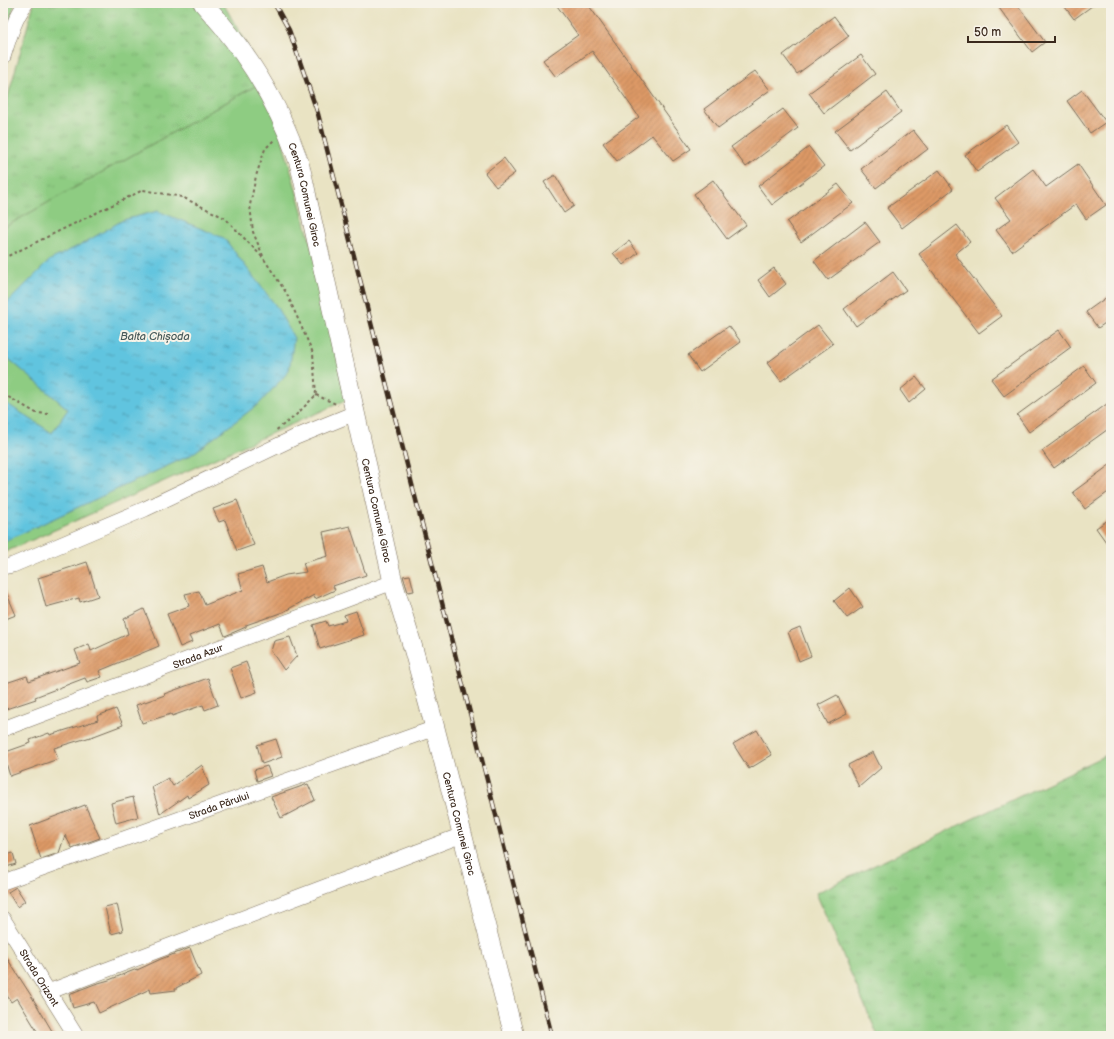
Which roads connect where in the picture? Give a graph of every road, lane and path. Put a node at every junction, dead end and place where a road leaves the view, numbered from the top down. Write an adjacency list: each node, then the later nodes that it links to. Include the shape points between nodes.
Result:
1 (7, 3): 4 (path)
2 (26, 3): 5 (street, via 10,34)
3 (203, 3): 6 (main road, Centura Comunei Giroc, via 234,39 259,75)
4 (3, 13)
5 (3, 57)
6 (286, 128): 8 (path, via 265,149 250,205 252,232); 11 (main road, Centura Comunei Giroc, via 308,202)
7 (3, 256): 8 (path, via 6,257 143,190 182,197 224,218)
8 (264, 259): 10 (path, via 286,294 313,353)
9 (3, 394): 12 (path, via 36,413)
10 (316, 394): 11 (path); 13 (path, via 294,417)
11 (355, 413): 14 (street, via 296,437 145,509); 15 (main road, Centura Comunei Giroc)
12 (48, 414)
13 (272, 433)
14 (3, 567)
15 (393, 582): 16 (main road, Centura Comunei Giroc); 17 (street, Strada Azur)
16 (435, 728): 18 (main road, Centura Comunei Giroc); 19 (street, Strada Părului)
17 (3, 729)
18 (462, 835): 21 (street); 23 (main road, Centura Comunei Giroc)
19 (3, 882)
20 (3, 919): 21 (street, Strada Orizont)
21 (48, 992): 22 (street, Strada Orizont)
22 (76, 1036)
23 (514, 1036)

